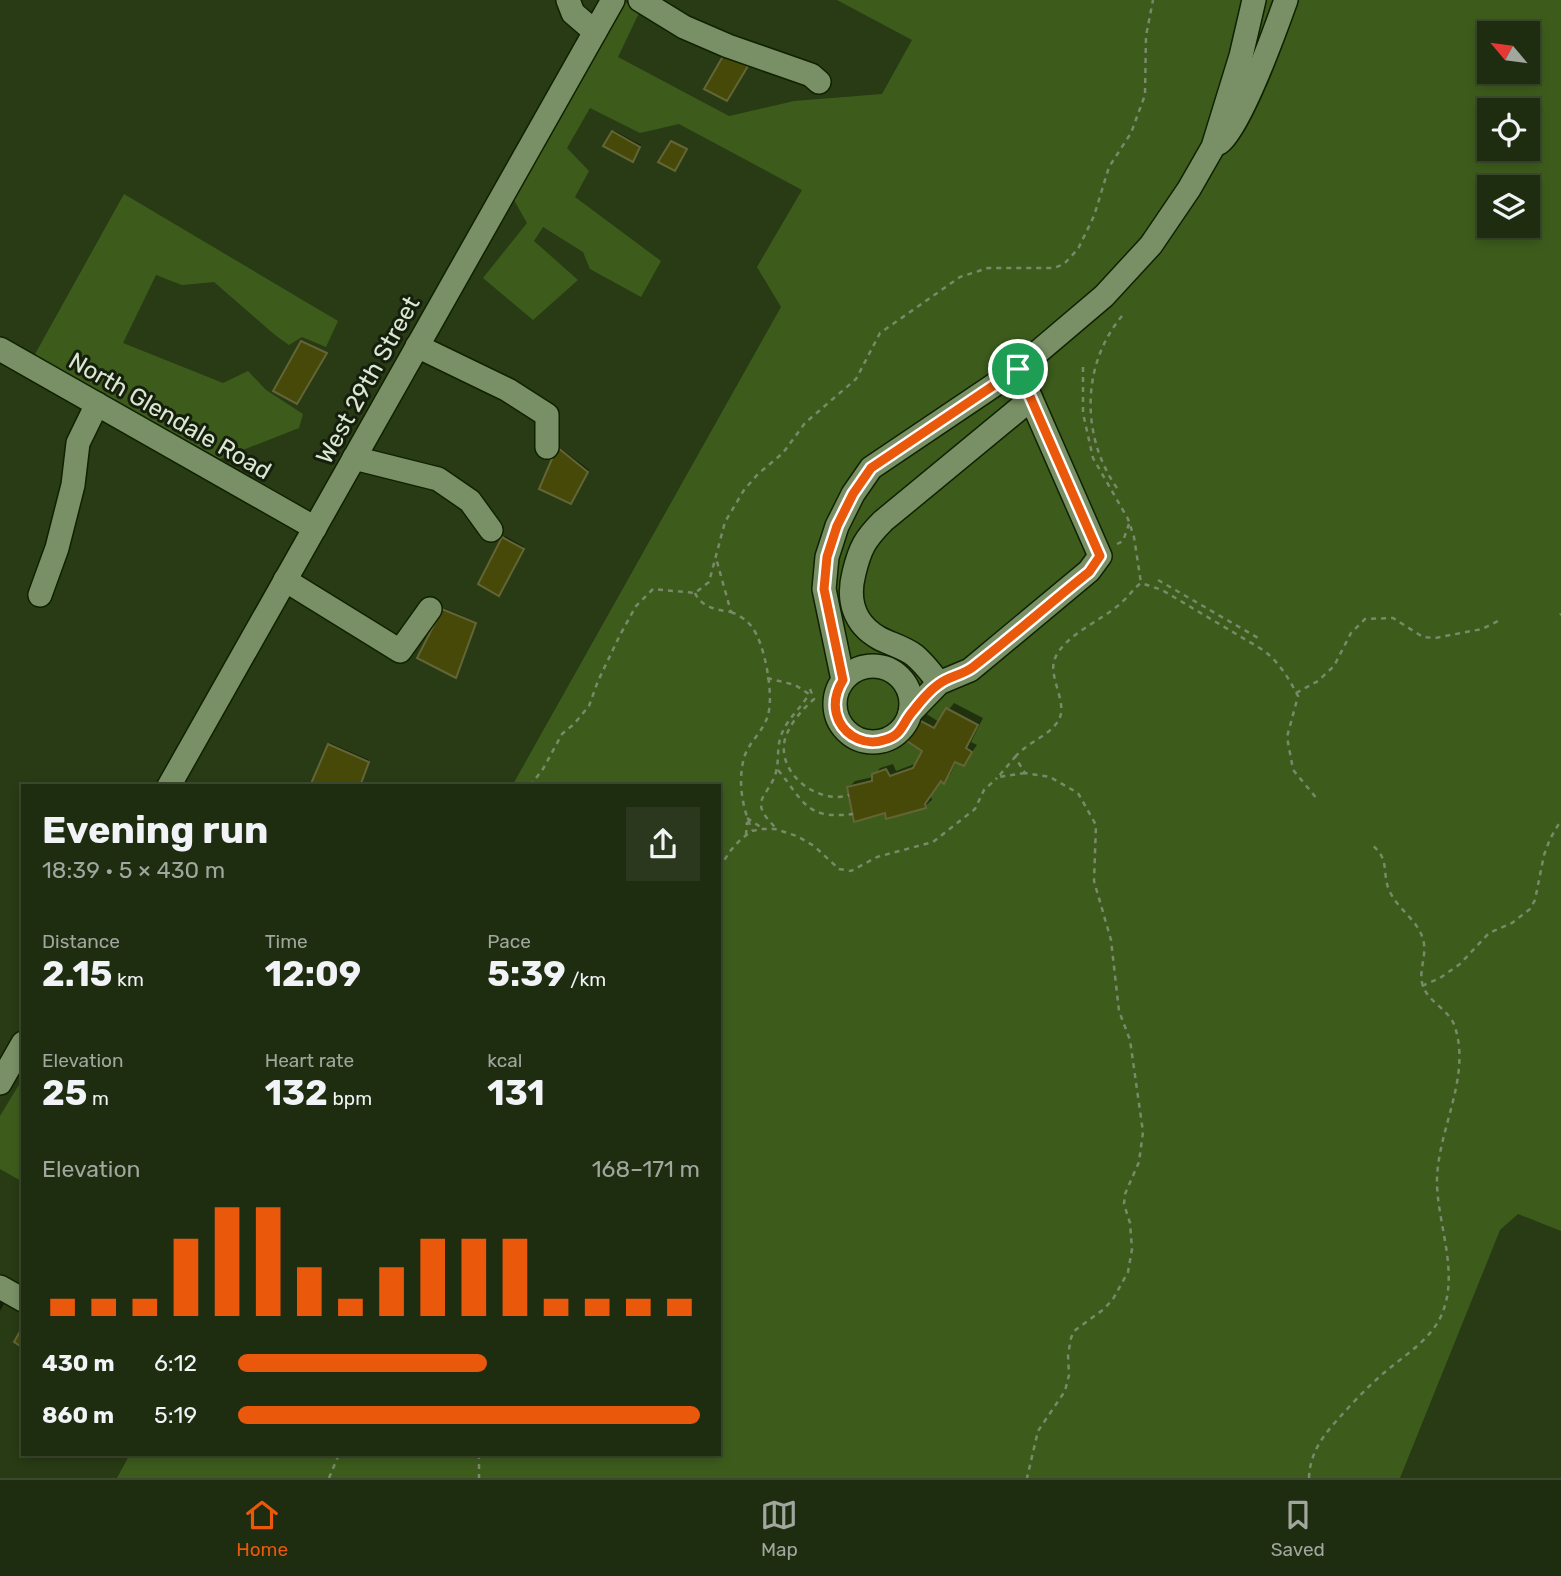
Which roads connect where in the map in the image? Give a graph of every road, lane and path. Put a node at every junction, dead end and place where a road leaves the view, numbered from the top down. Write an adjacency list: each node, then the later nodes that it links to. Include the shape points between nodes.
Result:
1 (568, 0): 7 (street, via 573,13)
2 (613, 0): 7 (street, West 29th Street)
3 (640, 0): 8 (street, via 727,46 811,75)
4 (1153, 0): 26 (path, via 1146,36 1145,95 1131,133 1109,167 1078,249 1054,268 988,268 960,277 880,333 856,379 805,423 783,453 744,490 725,522)
5 (1254, 0): 9 (street)
6 (1286, 0): 9 (street, via 1241,112 1227,138)
7 (595, 32): 11 (street, West 29th Street)
8 (819, 82)
9 (1213, 147): 14 (street, via 1151,245 1104,296)
10 (1122, 316): 19 (path, via 1095,363 1090,401 1097,446)
11 (417, 346): 17 (street, via 508,390 547,415); 18 (street, West 29th Street)
12 (0, 349): 16 (street, North Glendale Road)
13 (1083, 367): 20 (path, via 1083,413 1093,458)
14 (1018, 369): 15 (street); 39 (street, via 871,468 853,494 827,557 824,589)
15 (1031, 399): 25 (street); 35 (street, via 865,540 851,583 852,603 858,620)
16 (97, 404): 21 (street, North Glendale Road); 31 (street, via 78,443 73,485)
17 (547, 447)
18 (354, 458): 21 (street, West 29th Street); 22 (street, via 438,479 470,500)
19 (1118, 488)
20 (1129, 524): 23 (path); 24 (path)
21 (315, 528): 27 (street, West 29th Street)
22 (491, 530)
23 (1134, 537): 24 (path); 29 (path)
24 (1123, 541): 25 (path)
25 (1097, 550): 40 (street, via 1100,556 1089,572 970,670)
26 (715, 556): 30 (path, via 709,582); 33 (path)
27 (285, 580): 32 (street, via 400,650); 48 (street, West 29th Street)
28 (1158, 580): 36 (path)
29 (1141, 583): 42 (path, via 1162,590 1269,653); 44 (path, via 1059,651 1054,671 1060,717)
30 (695, 593): 33 (path, via 705,605); 49 (path, via 653,589 642,599 620,635 589,706 562,734)
31 (40, 595)
32 (430, 609)
33 (731, 611): 38 (path, via 757,634)
34 (1498, 621): 42 (path, via 1482,629 1435,638 1423,637 1393,618 1366,619 1351,633 1334,666)
35 (877, 637): 37 (street); 40 (street, via 912,654)
36 (1260, 639)
37 (865, 666): 39 (street); 43 (street, via 878,665 901,677 911,700)
38 (767, 678): 45 (path, via 809,694 785,726); 53 (path, via 768,714 743,760 741,793)
39 (843, 680): 43 (street, via 836,691 836,716 842,727 862,741 874,743 897,734)
40 (939, 683): 43 (street)
41 (810, 689): 50 (path, via 814,699 802,710 785,741 788,763 793,775 822,796 837,799)
42 (1296, 693): 51 (path, via 1287,737 1292,764)
43 (910, 713)
44 (1015, 757): 46 (path); 47 (path)
45 (777, 768): 52 (path, via 807,807 835,816); 56 (path, via 761,805)
46 (1025, 773): 47 (path); 70 (path, via 1050,777 1078,793 1096,825 1094,881 1111,940 1119,1011 1130,1040 1143,1132 1139,1162 1125,1194 1132,1249 1128,1272 1104,1309 1074,1331 1068,1345 1065,1391 1038,1431)
47 (998, 777): 56 (path, via 984,790 975,809 933,842 877,857 851,871 839,869 814,846)
48 (170, 784)
49 (532, 784)
50 (849, 795)
51 (1318, 800)
52 (853, 814)
53 (747, 818): 55 (path); 57 (path); 58 (path)
54 (1561, 820): 61 (path, via 1544,855 1530,909 1489,933 1460,964)
55 (763, 829): 56 (path); 57 (path)
56 (779, 830)
57 (752, 831): 58 (path)
58 (746, 835): 60 (path)
59 (1372, 845): 61 (path, via 1381,852 1388,890 1421,933 1425,946)
60 (721, 865)
61 (1422, 986): 71 (path, via 1455,1026 1461,1065 1437,1176 1447,1258 1446,1298 1430,1332 1366,1387 1323,1434)
62 (21, 1046): 63 (street)
63 (0, 1083)
64 (0, 1287): 65 (street)
65 (21, 1299)
66 (339, 1456): 68 (path)
67 (479, 1456): 69 (path)
68 (330, 1478)
69 (479, 1478)
70 (1027, 1478)
71 (1309, 1478)

